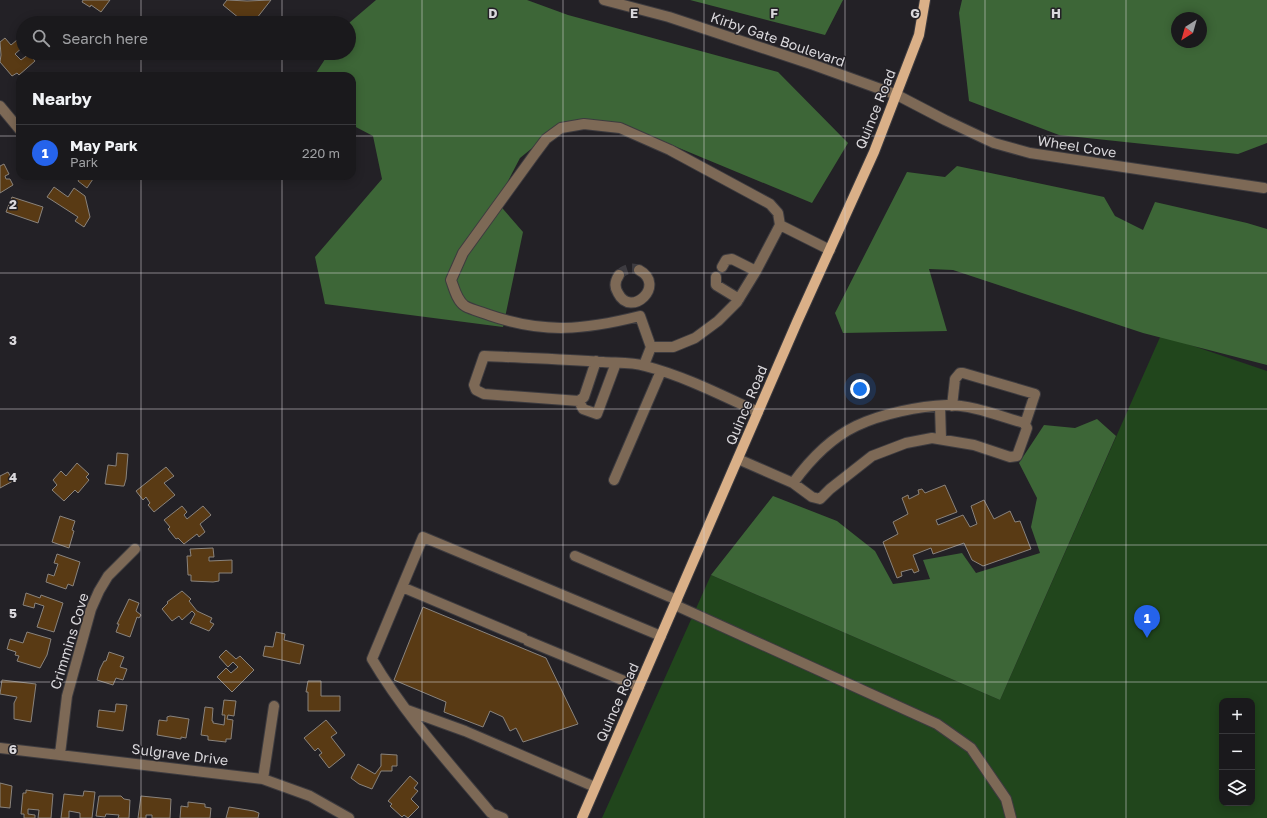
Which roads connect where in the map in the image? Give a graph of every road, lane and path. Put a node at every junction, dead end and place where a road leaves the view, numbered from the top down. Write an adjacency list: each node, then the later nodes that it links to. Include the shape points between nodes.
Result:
1 (604, 0): 3 (street, Kirby Gate Boulevard, via 669,17)
2 (925, 0): 3 (main road, Quince Road, via 918,36)
3 (897, 95): 6 (street, Wheel Cove, via 994,143 1030,153); 8 (main road, Quince Road)
4 (0, 106): 5 (street)
5 (16, 125)
6 (1264, 188)
7 (780, 225): 8 (street); 11 (street); 16 (street, via 778,213 770,204 670,150 620,128 584,124 561,128 538,149 462,253 451,280 456,294 465,306 505,320 559,329 599,326)
8 (830, 250): 25 (main road, Quince Road)
9 (722, 267): 11 (street, via 726,260 732,259)
10 (640, 270): 15 (street, via 646,275 649,286 645,296)
11 (756, 271): 14 (street)
12 (619, 275): 15 (street, via 616,282 617,293 625,300)
13 (716, 277): 14 (street, via 716,285)
14 (739, 299): 17 (street, via 718,321 694,338 673,347)
15 (636, 302): 16 (street)
16 (640, 316): 17 (street)
17 (651, 347): 20 (street)
18 (596, 361): 19 (street); 22 (street, via 584,397); 22 (street, via 484,356 474,385 476,390 484,394)
19 (616, 363): 20 (street); 22 (street, via 597,414 583,409)
20 (644, 365): 21 (street)
21 (661, 371): 25 (street); 29 (street)
22 (579, 401)
23 (940, 406): 24 (street); 27 (street); 30 (street, via 907,409 855,426 831,442 804,468)
24 (952, 406): 26 (street, via 982,411); 26 (street, via 955,379 963,373 1035,394)
25 (758, 412): 28 (main road, Quince Road)
26 (1026, 424): 27 (street, via 1027,428 1017,456 1010,457 974,445)
27 (941, 439): 30 (street, via 932,438 906,443 872,456 820,499 812,497)
28 (738, 458): 30 (street); 34 (main road, Quince Road)
29 (614, 480)
30 (793, 483)
31 (135, 549): 40 (street, Crimmins Cove, via 108,576 91,609 67,696)
32 (574, 556): 34 (street)
33 (402, 586): 35 (street, via 424,537); 36 (street); 38 (street, via 372,659)
34 (676, 603): 35 (main road, Quince Road); 46 (street, via 937,724 971,748 1006,799)
35 (661, 636): 36 (main road, Quince Road)
36 (639, 687): 42 (main road, Quince Road)
37 (274, 706): 41 (street)
38 (407, 710): 42 (street, via 465,731); 44 (street, via 491,813)
39 (0, 748): 40 (street, Sulgrave Drive)
40 (60, 754): 41 (street, Sulgrave Drive)
41 (262, 779): 43 (street, Sulgrave Drive, via 310,796)
42 (595, 787): 45 (main road, Quince Road)
43 (349, 818)
44 (503, 818)
45 (582, 818)
46 (1011, 818)

